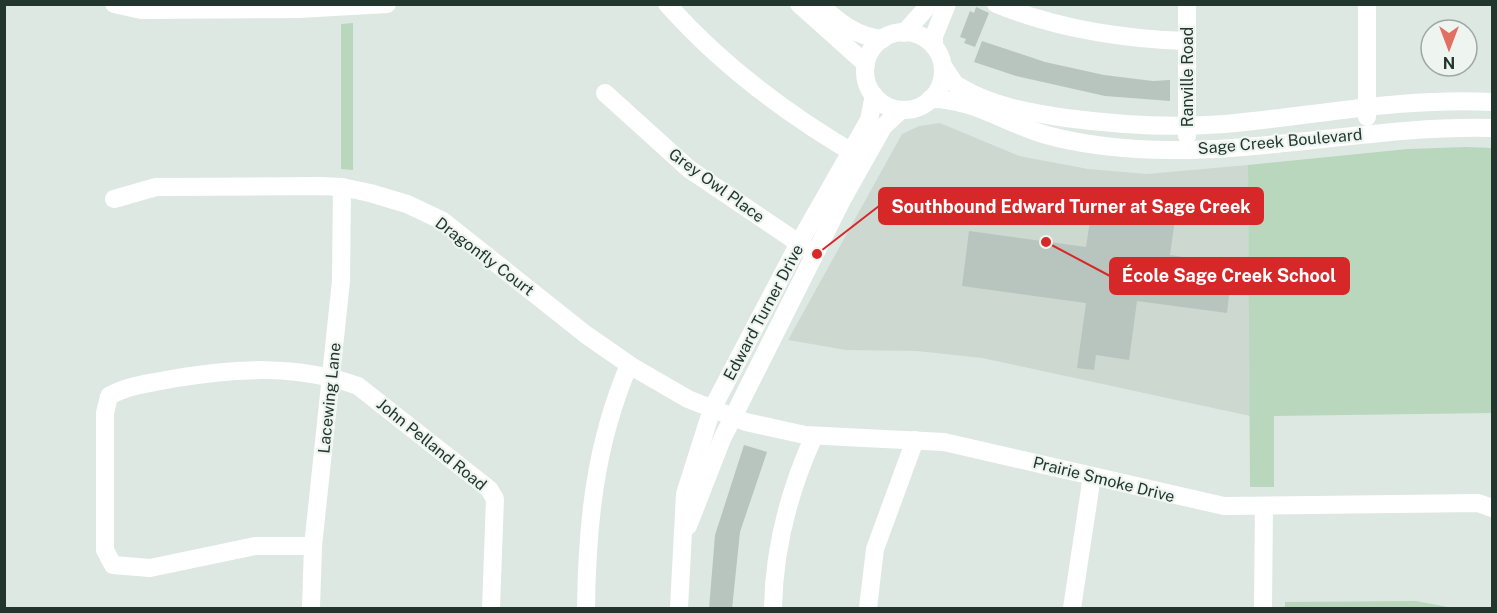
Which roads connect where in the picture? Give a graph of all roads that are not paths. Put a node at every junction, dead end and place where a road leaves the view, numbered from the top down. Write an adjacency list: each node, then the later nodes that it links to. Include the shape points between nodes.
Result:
1 (114, 4): 2 (street, via 120,8 152,10)
2 (387, 4)
3 (667, 4): 27 (street, via 741,77 792,116)
4 (798, 4): 15 (street)
5 (819, 4): 12 (street, via 852,31)
6 (930, 4): 11 (street)
7 (947, 4): 14 (street)
8 (996, 4): 13 (street, via 1029,17 1094,33)
9 (1187, 4): 13 (street, Ranville Road)
10 (1367, 4): 21 (street)
11 (904, 33): 12 (street); 14 (street, via 915,34)
12 (883, 39): 15 (street, via 872,49)
13 (1187, 41): 23 (street, Ranville Road)
14 (934, 46): 16 (street)
15 (866, 64): 18 (street, via 867,84)
16 (942, 66): 19 (street, via 939,88); 23 (street, Sage Creek Boulevard, via 955,84 1008,107 1118,124)
17 (605, 93): 30 (street, Grey Owl Place, via 689,169)
18 (874, 95): 22 (street); 27 (street, Edward Turner Drive)
19 (930, 99): 22 (street, via 917,108); 26 (street, Sage Creek Boulevard, via 957,101 1074,142)
20 (1492, 102): 21 (street, Sage Creek Boulevard)
21 (1367, 107): 23 (street, Sage Creek Boulevard); 25 (street)
22 (901, 110): 27 (street, Edward Turner Drive)
23 (1187, 125): 26 (street, Ranville Road)
24 (1492, 128): 25 (street, Sage Creek Boulevard)
25 (1367, 132): 26 (street, Sage Creek Boulevard, via 1272,145)
26 (1187, 149)
27 (858, 156): 30 (street, Edward Turner Drive); 33 (street, Edward Turner Drive)
28 (342, 187): 29 (street, Dragonfly Court, via 156,187); 31 (street, Dragonfly Court, via 408,204 443,221); 32 (street, Lacewing Lane, via 341,281)
29 (114, 199)
30 (803, 245): 33 (street, Edward Turner Drive)
31 (629, 365): 33 (street, Dragonfly Court); 42 (street, via 599,451)
32 (332, 376): 39 (street, Lacewing Lane); 39 (street, John Pelland Road, via 296,371 218,371 123,388 110,396 105,413 105,550 112,565 150,568 255,546); 41 (street, John Pelland Road, via 376,398 489,489 497,512)
33 (721, 413): 34 (street, Prairie Smoke Drive); 43 (street, Edward Turner Drive, via 685,495)
34 (814, 436): 35 (street, Prairie Smoke Drive); 44 (street, via 784,520)
35 (915, 440): 36 (street, Prairie Smoke Drive, via 985,450); 45 (street, via 875,549)
36 (1092, 476): 37 (street, Prairie Smoke Drive, via 1201,503); 46 (street)
37 (1264, 506): 38 (street, Prairie Smoke Drive, via 1478,503); 47 (street)
38 (1492, 508)
39 (313, 546): 40 (street, Lacewing Lane)
40 (311, 609)
41 (491, 609)
42 (586, 609)
43 (679, 609)
44 (773, 609)
45 (868, 609)
46 (1072, 609)
47 (1263, 609)

